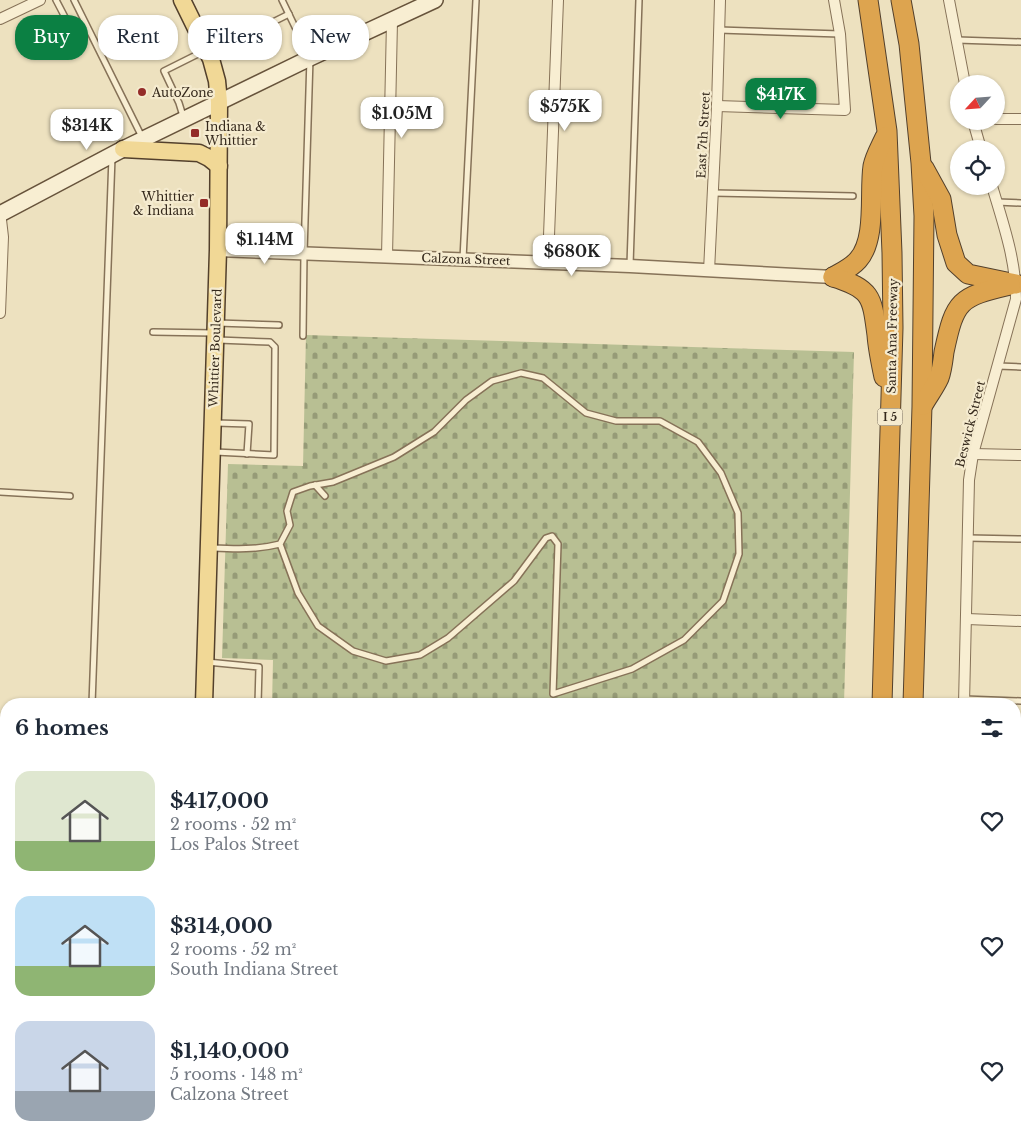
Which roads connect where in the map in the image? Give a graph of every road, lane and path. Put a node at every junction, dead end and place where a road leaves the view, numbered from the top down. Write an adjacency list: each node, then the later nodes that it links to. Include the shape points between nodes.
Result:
1 (40, 0): 19 (street)
2 (56, 0): 16 (lane)
3 (74, 0): 38 (lane)
4 (182, 0): 17 (main road, Whittier Boulevard)
5 (282, 0): 15 (lane)
6 (435, 0): 20 (main road)
7 (476, 0): 51 (lane)
8 (558, 0): 52 (street)
9 (639, 0): 53 (lane)
10 (720, 0): 22 (street, East 7th Street)
11 (834, 0): 24 (street)
12 (868, 0): 37 (highway, Santa Ana Freeway / I 5)
13 (901, 0): 40 (highway, via 910,44)
14 (949, 0): 25 (street)
15 (288, 14): 18 (lane); 21 (lane)
16 (64, 15)
17 (189, 15)
18 (282, 17)
19 (0, 19)
20 (392, 20): 23 (main road); 50 (street)
21 (292, 22)
22 (719, 30): 24 (lane); 33 (street, East 7th Street)
23 (369, 31)
24 (840, 34): 33 (street, via 845,110)
25 (956, 40): 26 (lane); 31 (street)
26 (1021, 42)
27 (189, 60): 34 (lane, via 164,71)
28 (210, 60): 32 (main road, Whittier Boulevard, via 218,81)
29 (306, 60): 32 (main road)
30 (310, 60): 49 (lane)
31 (963, 75)
32 (219, 102): 34 (main road); 41 (main road, Whittier Boulevard)
33 (717, 106): 42 (street, East 7th Street)
34 (184, 119): 38 (main road)
35 (1005, 119): 36 (street)
36 (1021, 120)
37 (887, 131): 55 (highway, via 874,165 870,225 864,251 854,265); 65 (highway, Santa Ana Freeway / I 5, via 893,328)
38 (143, 139): 39 (main road)
39 (118, 152): 41 (main road, via 199,153); 47 (main road); 82 (lane)
40 (921, 163): 56 (highway, via 941,199 956,263 968,274); 64 (highway, via 924,216)
41 (219, 166): 48 (main road, Whittier Boulevard)
42 (713, 193): 44 (lane); 54 (street, East 7th Street)
43 (994, 195): 45 (street, Beswick Street)
44 (853, 196)
45 (996, 202): 46 (lane); 56 (street, Beswick Street)
46 (1021, 203)
47 (0, 213): 57 (street, via 3,237)
48 (218, 250): 49 (street, Calzona Street); 60 (main road, Whittier Boulevard)
49 (304, 253): 50 (street, Calzona Street); 61 (lane)
50 (387, 256): 51 (street, Calzona Street)
51 (463, 259): 52 (street, Calzona Street)
52 (548, 262): 53 (street, Calzona Street)
53 (630, 266): 54 (street, Calzona Street)
54 (709, 271): 55 (street, Calzona Street)
55 (833, 277): 65 (highway, via 857,286 870,299)
56 (1019, 284): 62 (street, Beswick Street); 64 (highway, via 980,292 965,300 956,310 939,378)
57 (0, 313)
58 (279, 325): 60 (lane)
59 (153, 332): 60 (lane)
60 (216, 332): 66 (main road, Whittier Boulevard); 68 (lane, via 270,342 275,347 274,455)
61 (303, 336)
62 (997, 366): 63 (lane); 69 (street, Beswick Street)
63 (1021, 367)
64 (922, 406): 86 (highway)
65 (890, 416): 85 (highway, Santa Ana Freeway / I 5)
66 (213, 423): 67 (main road, Whittier Boulevard); 68 (lane, via 250,424)
67 (212, 452): 68 (lane); 78 (main road, Whittier Boulevard)
68 (247, 454)
69 (973, 454): 70 (street); 75 (street, Beswick Street)
70 (1021, 455)
71 (315, 485): 74 (lane); 77 (lane, via 293,492 287,511 290,525); 77 (lane, via 333,482 394,457 434,432 466,400 492,381 522,373 543,378 586,412 616,420 660,421 698,442 721,473 738,512 739,554 723,601 684,640 632,669 553,694 558,544 552,536 546,538 514,581 448,638 420,655 386,661 353,651 318,626 298,593)
72 (0, 492): 73 (lane)
73 (70, 496)
74 (325, 496)
75 (968, 538): 76 (lane); 79 (street, Beswick Street)
76 (1021, 539)
77 (280, 544): 78 (lane, via 246,549)
78 (209, 547): 81 (main road, Whittier Boulevard)
79 (967, 619): 80 (street); 87 (street, Beswick Street)
80 (1021, 621)
81 (205, 662): 83 (main road, Whittier Boulevard); 84 (lane, via 259,667)
82 (92, 698)
83 (204, 698)
84 (258, 698)
85 (882, 698)
86 (913, 698)
87 (964, 698)

